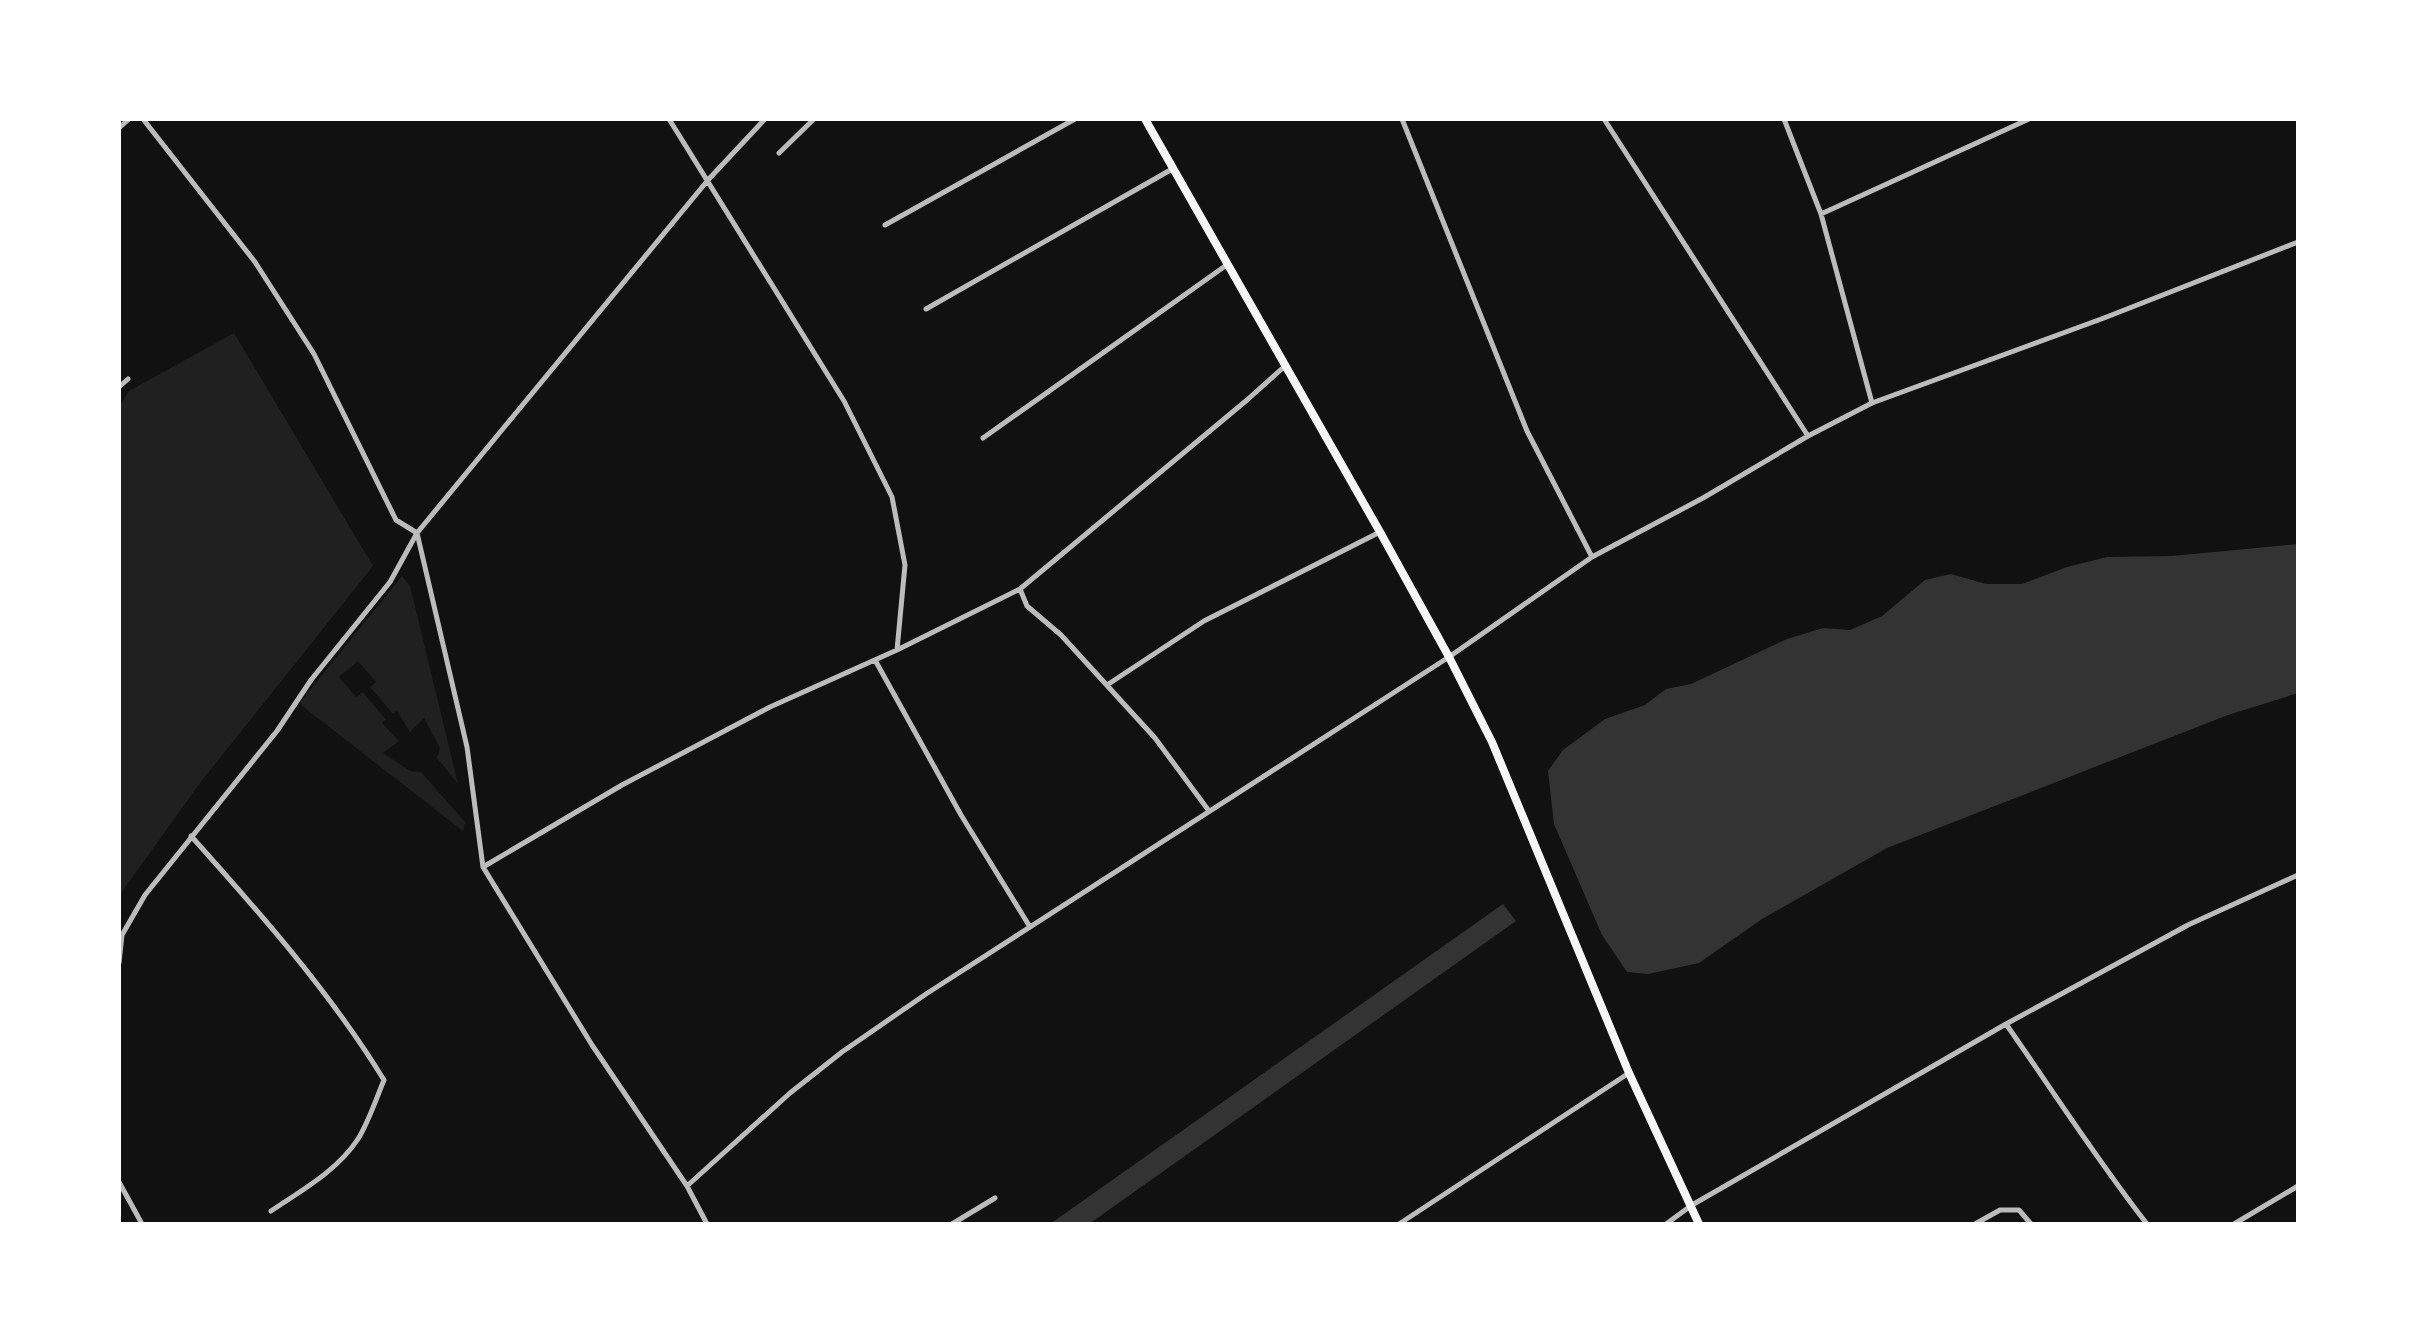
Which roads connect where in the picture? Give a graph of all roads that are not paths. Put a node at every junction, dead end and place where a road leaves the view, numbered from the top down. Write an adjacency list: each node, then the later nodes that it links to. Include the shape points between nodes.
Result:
1 (129, 119): 14 (street)
2 (143, 119): 30 (street, via 255,262 314,354 396,520)
3 (669, 119): 17 (street)
4 (765, 119): 17 (street)
5 (799, 119): 13 (street)
6 (814, 119): 13 (street)
7 (1075, 119): 19 (street)
8 (1145, 119): 16 (main road)
9 (1402, 119): 31 (street, via 1527,431)
10 (1604, 119): 27 (street)
11 (1784, 119): 18 (street)
12 (2029, 119): 18 (street)
13 (807, 125): 15 (street)
14 (119, 128)
15 (779, 153)
16 (1174, 168): 21 (main road); 22 (street)
17 (708, 180): 30 (street); 33 (street, via 845,401 892,497 905,565)
18 (1821, 214): 26 (street)
19 (885, 225)
20 (2298, 242): 26 (street)
21 (1228, 264): 23 (main road); 28 (street)
22 (926, 309)
23 (1285, 366): 29 (main road); 32 (street)
24 (128, 379): 25 (street)
25 (119, 387)
26 (1872, 403): 27 (street)
27 (1808, 436): 31 (street)
28 (983, 438)
29 (1380, 532): 34 (main road); 36 (street, via 1205,621)
30 (417, 533): 38 (street, via 390,582); 39 (street, via 467,747)
31 (1592, 557): 34 (street)
32 (1020, 589): 33 (street); 36 (street, via 1027,606)
33 (897, 650): 35 (street)
34 (1449, 657): 37 (street); 44 (main road, via 1492,742)
35 (875, 660): 39 (street, via 770,707 622,785); 41 (street)
36 (1107, 685): 37 (street, via 1155,738)
37 (1209, 811): 41 (street)
38 (191, 836): 42 (street, via 145,895 122,935); 50 (street, via 342,1017 384,1080 346,1155)
39 (482, 867): 46 (street, via 592,1045)
40 (2298, 874): 43 (street, via 2188,925)
41 (1030, 927): 46 (street, via 842,1052)
42 (119, 963)
43 (2006, 1024): 49 (street); 59 (street)
44 (1629, 1073): 49 (main road); 54 (street)
45 (119, 1182): 51 (street)
46 (687, 1186): 52 (street)
47 (2298, 1186): 60 (street)
48 (995, 1198): 53 (street)
49 (1692, 1205): 55 (street); 56 (main road)
50 (271, 1211)
51 (142, 1224)
52 (707, 1224)
53 (952, 1224)
54 (1399, 1224)
55 (1666, 1224)
56 (1699, 1224)
57 (1975, 1224): 58 (street, via 2000,1210 2019,1210)
58 (2031, 1224)
59 (2147, 1224)
60 (2234, 1224)

